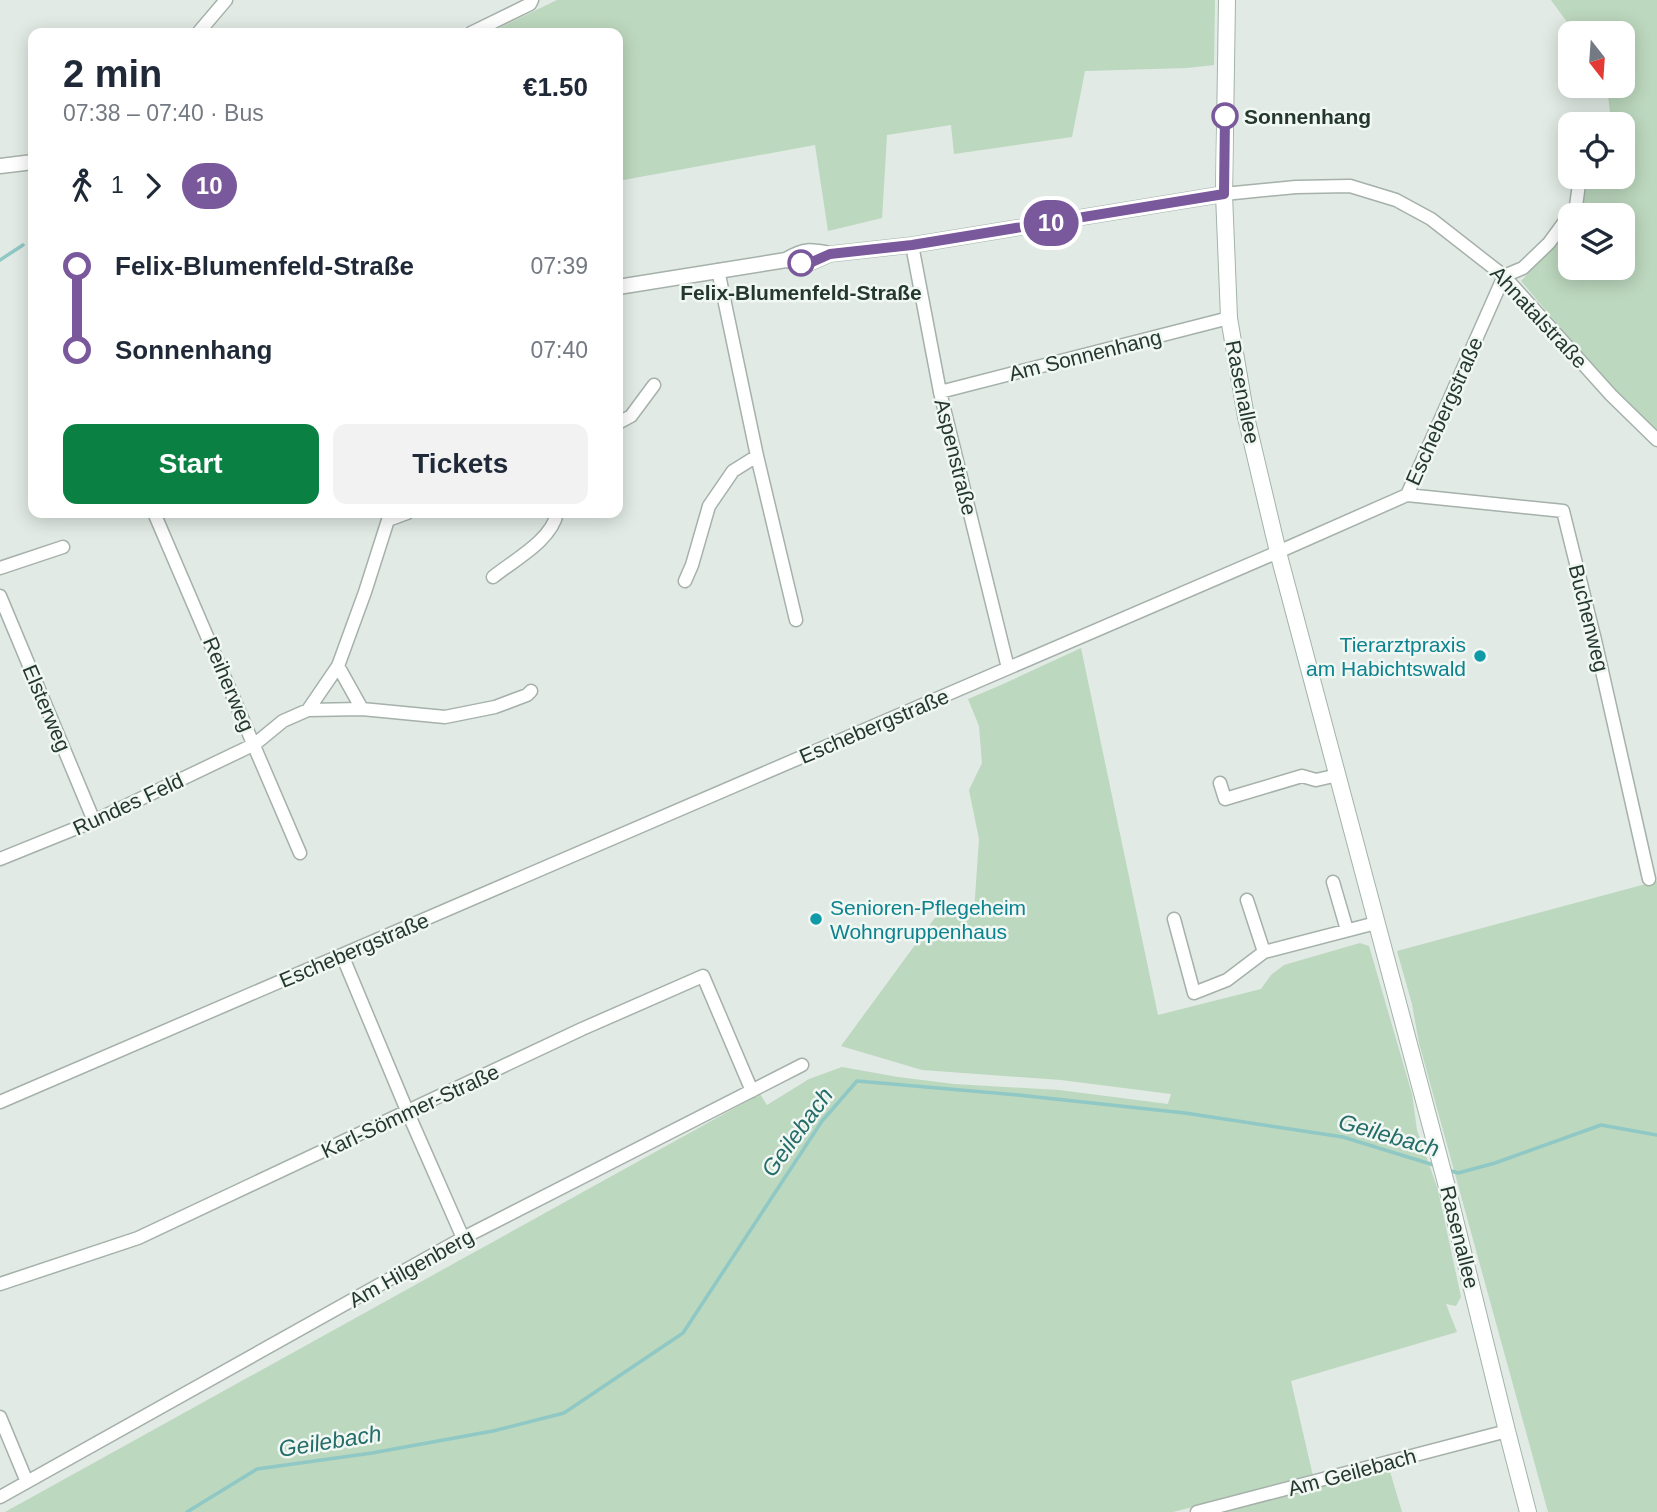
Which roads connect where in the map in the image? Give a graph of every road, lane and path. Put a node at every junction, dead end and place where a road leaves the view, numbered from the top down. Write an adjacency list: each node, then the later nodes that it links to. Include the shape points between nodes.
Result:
1 (226, 0): 4 (street)
2 (532, 0): 5 (street)
3 (1227, 0): 9 (main road, Rasenallee)
4 (202, 28)
5 (481, 28)
6 (28, 163): 7 (street)
7 (0, 166)
8 (1578, 189): 12 (street, via 1576,205 1549,243 1523,268)
9 (1224, 194): 10 (street, Ahnatalstraße); 12 (street, Ahnatalstraße, via 1350,186 1396,200 1431,219); 14 (main road, Rasenallee)
10 (912, 245): 11 (street, Ahnatalstraße, via 830,254 810,250 786,260); 16 (street, Aspenstraße)
11 (718, 270): 13 (street, Ahnatalstraße); 19 (street)
12 (1504, 276): 18 (street, Ahnatalstraße); 20 (street, Eschebergstraße)
13 (623, 286)
14 (1229, 318): 16 (street, Am Sonnenhang); 25 (main road, Rasenallee, via 1246,418)
15 (654, 385): 17 (street)
16 (940, 392): 32 (street, Aspenstraße)
17 (623, 420)
18 (1657, 440)
19 (757, 456): 28 (street, via 733,471 709,506); 30 (street)
20 (1407, 495): 25 (street, Eschebergstraße); 42 (street, Buchenweg, via 1563,511)
21 (160, 518): 36 (street, Reiherweg)
22 (393, 518): 31 (street, via 388,520)
23 (556, 518): 27 (street, via 541,541)
24 (63, 548): 26 (street)
25 (1278, 552): 32 (street, Eschebergstraße); 37 (main road, Rasenallee)
26 (0, 568)
27 (493, 577)
28 (685, 581)
29 (0, 596): 39 (street, Elsterweg)
30 (796, 620)
31 (338, 666): 34 (street); 35 (street)
32 (1008, 668): 49 (street, Eschebergstraße)
33 (531, 691): 34 (street, via 495,707 445,717)
34 (362, 709): 35 (street)
35 (308, 710): 36 (street, Rundes Feld, via 283,721)
36 (255, 744): 39 (street, Rundes Feld); 40 (street, Reiherweg)
37 (1338, 775): 38 (street, via 1316,780 1302,776 1225,799); 46 (main road, Rasenallee)
38 (1220, 783)
39 (94, 821): 41 (street, Rundes Feld)
40 (300, 853)
41 (0, 859)
42 (1649, 879)
43 (1333, 882): 47 (street)
44 (1247, 900): 48 (street)
45 (1174, 919): 48 (street, via 1194,993 1227,980)
46 (1376, 923): 47 (street); 57 (main road, Rasenallee)
47 (1347, 930): 48 (street)
48 (1264, 952)
49 (342, 955): 52 (street, Eschebergstraße); 53 (street)
50 (802, 1065): 51 (street, Am Hilgenberg)
51 (752, 1090): 53 (street, Karl-Sömmer-Straße, via 703,976); 54 (street, Am Hilgenberg)
52 (0, 1102)
53 (408, 1113): 54 (street); 55 (street, Karl-Sömmer-Straße, via 138,1238)
54 (463, 1238): 58 (street, Am Hilgenberg)
55 (0, 1284)
56 (0, 1417): 58 (street)
57 (1507, 1431): 60 (street, Am Geilebach); 61 (main road, Rasenallee)
58 (26, 1482): 59 (street, Am Hilgenberg)
59 (0, 1497)
60 (1197, 1512)
61 (1528, 1512)

